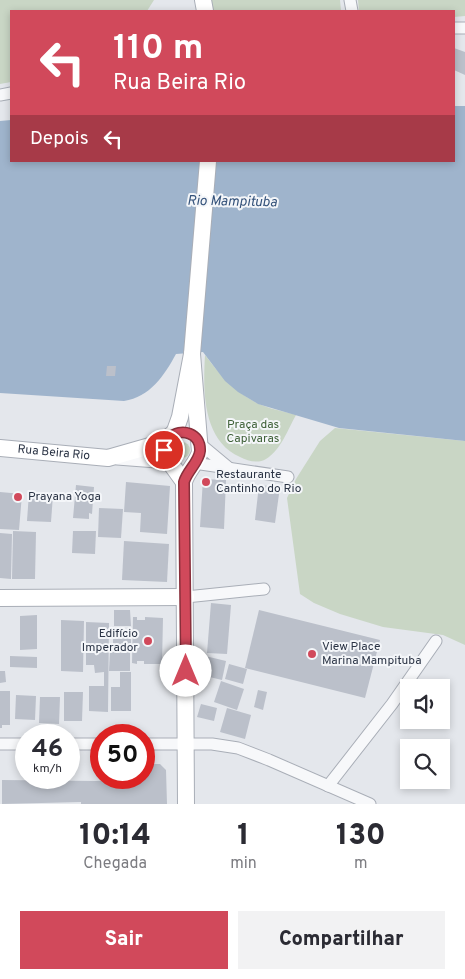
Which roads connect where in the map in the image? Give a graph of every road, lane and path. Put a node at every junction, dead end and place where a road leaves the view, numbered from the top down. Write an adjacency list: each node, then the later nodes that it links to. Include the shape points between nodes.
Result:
1 (208, 162): 2 (main road)
2 (192, 354): 3 (main road, via 180,417); 4 (main road)
3 (172, 435): 4 (main road, via 188,432); 6 (main road, Rua Beira Rio, via 150,446); 7 (main road, via 164,450)
4 (199, 443): 8 (main road, via 199,456); 9 (street)
5 (0, 448): 6 (main road, Rua Beira Rio)
6 (108, 458): 7 (street, Rua Beira Rio)
7 (170, 463): 8 (main road, Rua Beira Rio, via 180,467); 11 (main road)
8 (194, 463): 9 (street, Rua Beira Rio); 11 (main road)
9 (229, 468): 10 (street, Rua Beira Rio)
10 (288, 477)
11 (184, 482): 13 (main road)
12 (264, 589): 13 (street)
13 (186, 597): 14 (main road); 19 (main road)
14 (0, 598)
15 (436, 641): 20 (street)
16 (0, 744): 17 (street)
17 (15, 744)
18 (155, 744): 19 (street)
19 (186, 744): 20 (street, via 238,748); 21 (main road)
20 (328, 786): 22 (street)
21 (186, 804)
22 (370, 804)

